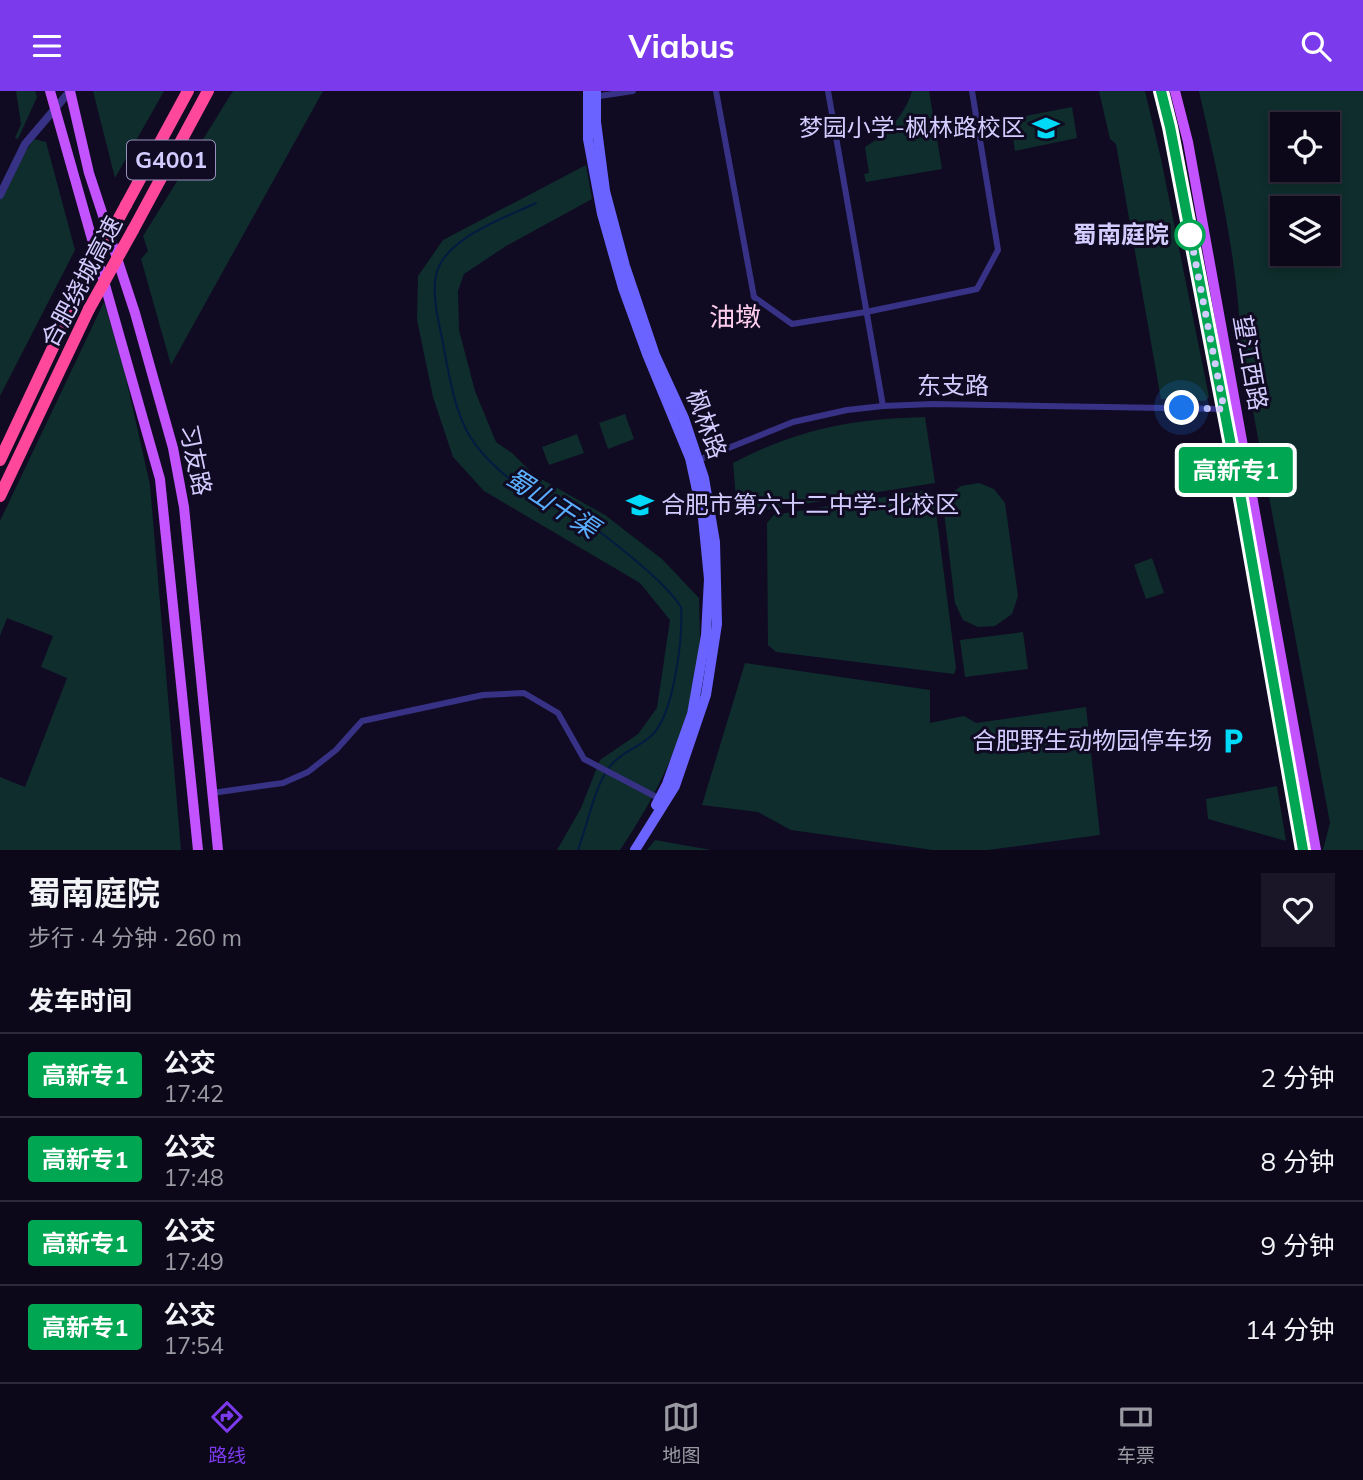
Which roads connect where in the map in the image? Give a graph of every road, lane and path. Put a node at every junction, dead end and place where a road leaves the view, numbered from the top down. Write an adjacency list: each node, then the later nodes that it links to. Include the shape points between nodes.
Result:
1 (50, 91): 12 (main road, 习友路)
2 (70, 91): 12 (street); 20 (main road, 习友路, via 89,173 173,448 184,507)
3 (188, 91): 17 (highway, 合肥绕城高速 / G4001, bridge, via 80,288)
4 (208, 91): 19 (highway, 合肥绕城高速 / G4001, bridge, via 89,309)
5 (633, 91): 11 (street)
6 (716, 91): 14 (street, via 754,297 792,324)
7 (828, 91): 14 (street)
8 (972, 91): 14 (street, via 998,250 977,289)
9 (1160, 91): 16 (main road, 望江西路)
10 (1175, 91): 27 (main road, 望江西路, via 1196,183)
11 (592, 94): 18 (main road, 枫林路, via 588,139 602,214 647,354)
12 (55, 111): 13 (street, via 26,144); 22 (main road, 习友路, via 160,479)
13 (0, 195)
14 (866, 312): 15 (street)
15 (883, 406): 16 (street, 东支路); 18 (street, 东支路, via 793,422)
16 (1224, 409): 26 (main road, 望江西路)
17 (0, 460)
18 (695, 461): 21 (main road, 枫林路, via 709,579 706,635 692,714)
19 (0, 496)
20 (212, 793): 21 (street, via 283,783 308,772 336,750 362,720 483,695 524,693 558,713 584,759); 23 (main road, 习友路)
21 (662, 800): 24 (main road, 枫林路); 25 (main road, 枫林路)
22 (198, 850)
23 (218, 850)
24 (628, 850)
25 (635, 850)
26 (1303, 850)
27 (1316, 850)

